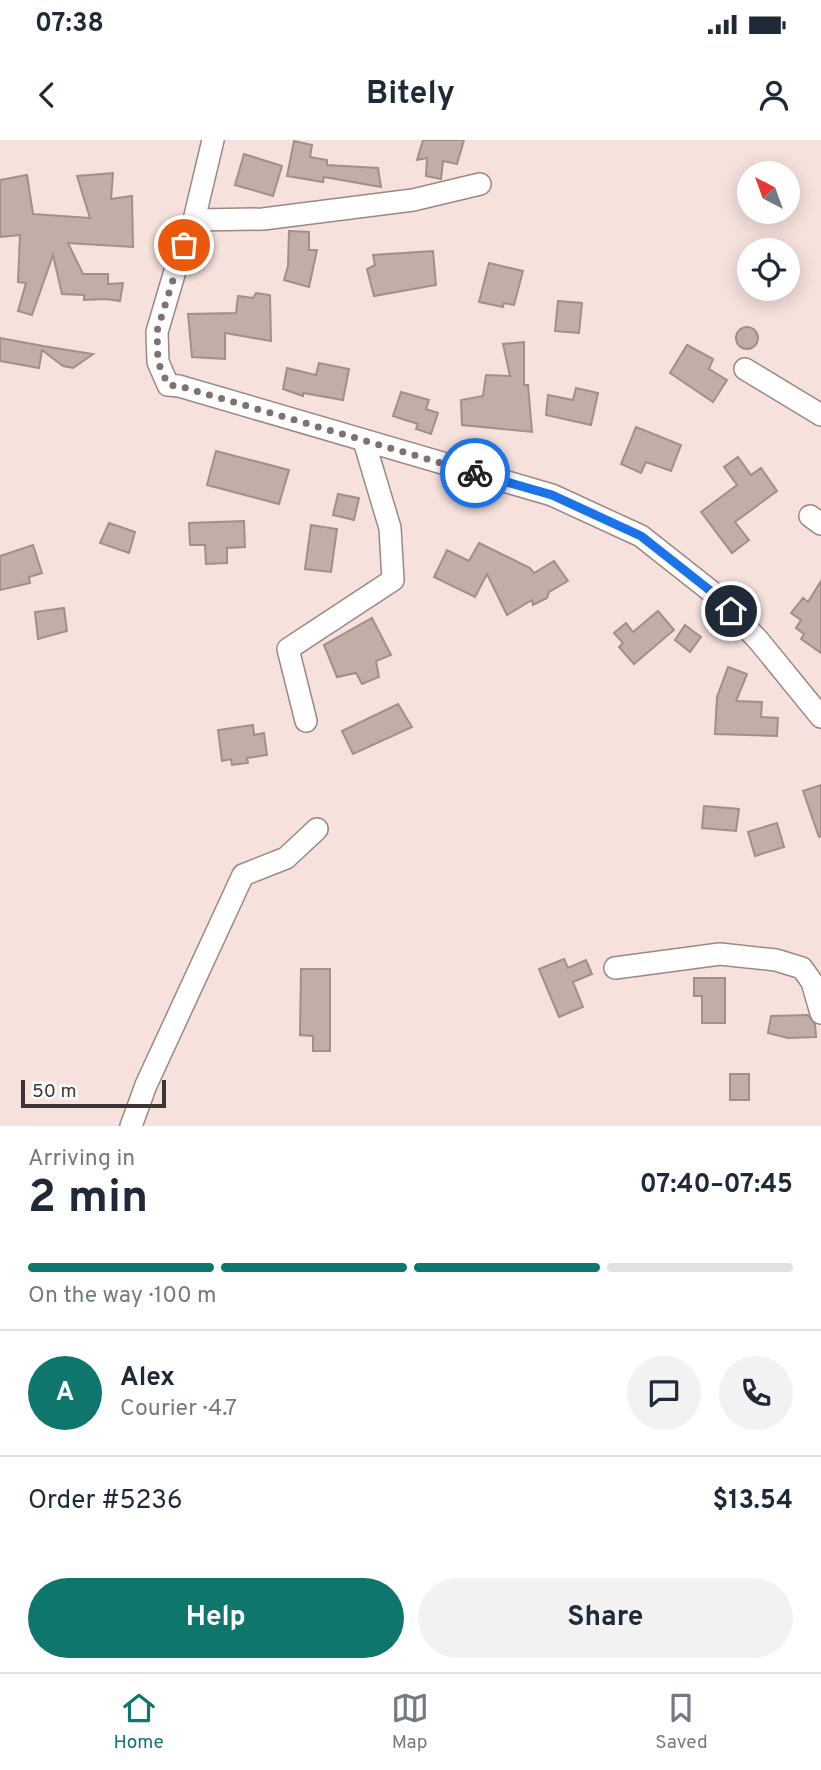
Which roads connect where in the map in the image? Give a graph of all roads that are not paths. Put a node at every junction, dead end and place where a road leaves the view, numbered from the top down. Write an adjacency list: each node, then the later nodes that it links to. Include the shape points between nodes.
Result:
1 (213, 140): 3 (street)
2 (480, 184): 3 (street, via 413,200 263,219)
3 (194, 220): 6 (street, via 157,331 158,362 168,385)
4 (745, 369): 5 (street)
5 (821, 415)
6 (364, 441): 7 (street, via 552,495 641,536 717,596); 8 (street, via 390,528 393,580 288,649)
7 (821, 717)
8 (306, 721)
9 (317, 829): 12 (street, via 286,858 243,875)
10 (615, 968): 11 (street, via 720,954 776,960 802,968 812,982)
11 (821, 1013)
12 (131, 1126)

